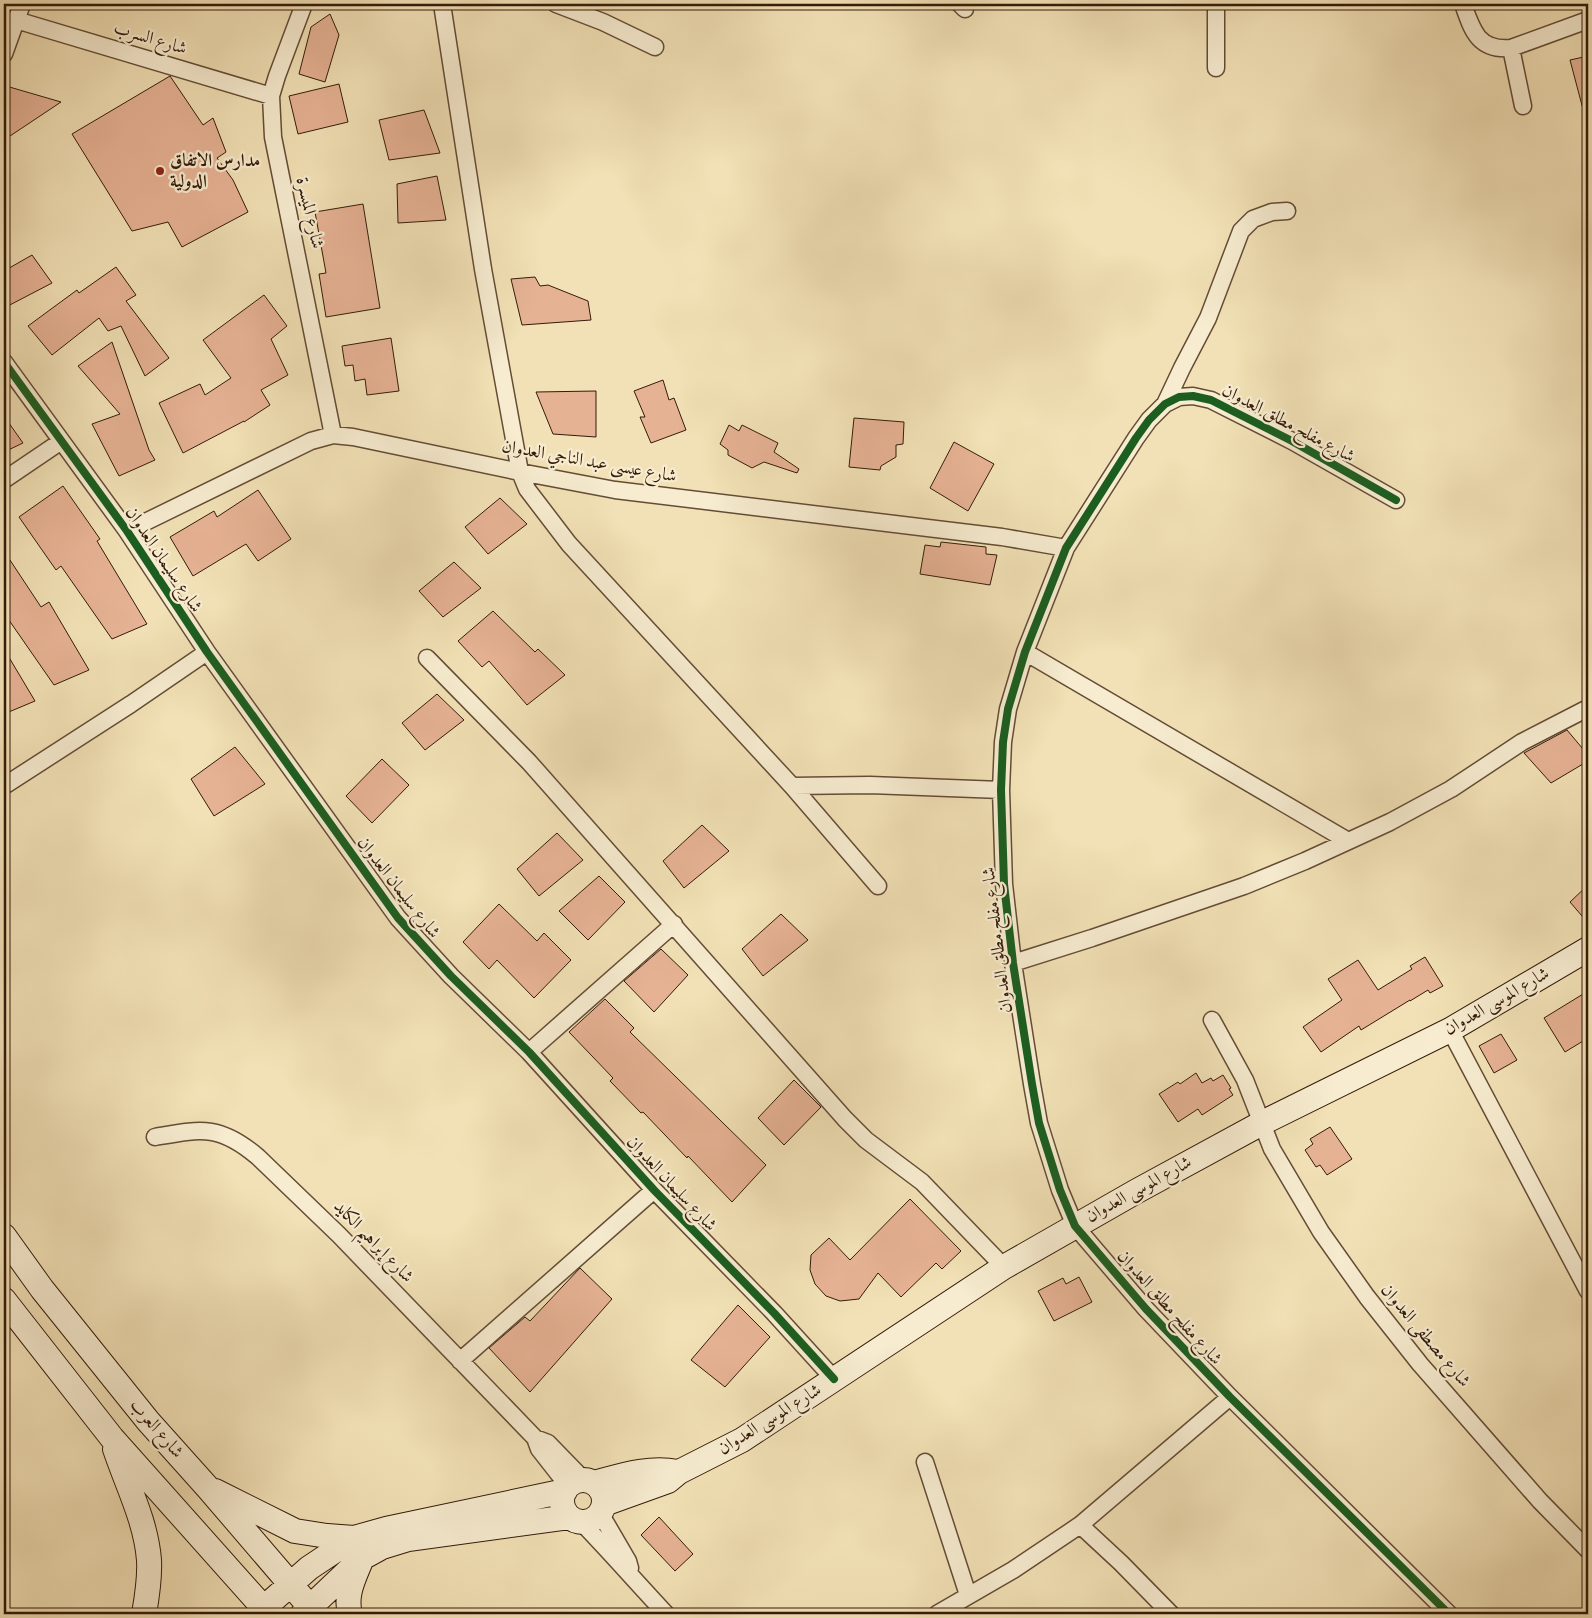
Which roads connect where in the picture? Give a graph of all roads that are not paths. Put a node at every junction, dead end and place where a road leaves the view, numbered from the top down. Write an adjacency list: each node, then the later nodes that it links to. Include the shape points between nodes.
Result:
1 (22, 4): 7 (street)
2 (304, 4): 13 (street, شارع الميسرة)
3 (442, 4): 20 (street, via 483,269)
4 (556, 4): 9 (street)
5 (1216, 4): 12 (street)
6 (1463, 4): 10 (street, via 1480,40 1498,49)
7 (16, 20): 11 (street); 13 (street, شارع السرب)
8 (1588, 20): 10 (street)
9 (655, 47)
10 (1511, 48): 14 (street)
11 (4, 54)
12 (1216, 68)
13 (272, 96): 18 (street, شارع الميسرة, via 273,137 280,178)
14 (1523, 106)
15 (1287, 211): 17 (street, via 1262,215 1241,231 1208,318)
16 (4, 362): 19 (street, شارع سليمان العدوان)
17 (1165, 404): 22 (street, شارع مفلح مطلق العدوان, via 1178,397 1211,400 1292,440); 24 (street, شارع مفلح مطلق العدوان, via 1136,438)
18 (333, 435): 20 (street, شارع عيسى عبد الناجي العدوان); 23 (street, شارع عيسى عبد الناجي العدوان, via 311,441)
19 (60, 442): 21 (street); 23 (street, شارع سليمان العدوان)
20 (520, 472): 24 (street, شارع عيسى عبد الناجي العدوان, via 615,490 1002,537); 30 (street, via 531,495 569,544)
21 (4, 480)
22 (1396, 500)
23 (127, 531): 25 (street, شارع سليمان العدوان)
24 (1066, 548): 26 (street, شارع مفلح مطلق العدوان)
25 (207, 652): 29 (street, via 7,784); 39 (street, شارع سليمان العدوان, via 398,918 451,976)
26 (1026, 652): 31 (street, شارع مفلح مطلق العدوان, via 1008,709); 32 (street)
27 (428, 658): 34 (street, via 529,762)
28 (1588, 708): 32 (street, via 1522,742 1451,789)
29 (4, 779)
30 (792, 786): 31 (street); 33 (street)
31 (1001, 790): 36 (street, شارع مفلح مطلق العدوان, via 1004,884)
32 (1348, 841): 36 (street, via 1244,886)
33 (878, 886)
34 (674, 924): 39 (street); 45 (street, via 859,1133 922,1182)
35 (1588, 948): 38 (street, شارع الموسى العدوان)
36 (1013, 963): 43 (street, شارع مفلح مطلق العدوان, via 1039,1123)
37 (1212, 1020): 40 (street, شارع مصطفى العدوان, via 1245,1080)
38 (1450, 1030): 40 (street, شارع الموسى العدوان); 46 (street)
39 (529, 1052): 42 (street, شارع سليمان العدوان)
40 (1262, 1123): 43 (street, شارع الموسى العدوان); 59 (street, شارع مصطفى العدوان, via 1272,1149 1296,1192 1367,1297 1420,1364 1540,1501)
41 (155, 1137): 48 (street, شارع إبراهيم الكايد, via 203,1130 216,1132 244,1146 340,1235)
42 (654, 1190): 48 (street); 49 (street, شارع سليمان العدوان)
43 (1075, 1226): 45 (street, شارع الموسى العدوان); 50 (street, شارع مفلح مطلق العدوان, via 1146,1309)
44 (4, 1236): 55 (street, شارع العرب, via 88,1348)
45 (1004, 1266): 49 (street, شارع الموسى العدوان)
46 (1588, 1291)
47 (4, 1300): 51 (street)
48 (460, 1361): 54 (street, شارع إبراهيم الكايد, via 535,1438 548,1443)
49 (834, 1379): 53 (street, شارع الموسى العدوان, via 742,1440)
50 (1230, 1397): 57 (street); 69 (street, شارع مفلح مطلق العدوان)
51 (112, 1438): 62 (street); 64 (street, via 141,1520 147,1550 149,1578)
52 (925, 1462): 61 (street)
53 (678, 1472): 54 (street, شارع الموسى العدوان, via 663,1469); 56 (street, شارع الموسى العدوان, via 668,1481)
54 (578, 1485): 56 (street, via 602,1492); 56 (street, via 562,1504); 58 (street, شارع الموسى العدوان, via 386,1528)
55 (208, 1488): 58 (street, via 295,1531 327,1536); 60 (street, شارع العرب)
56 (588, 1514): 58 (street, شارع الموسى العدوان, via 408,1539 382,1547); 66 (street, via 603,1545)
57 (1080, 1525): 61 (street, via 1028,1561); 68 (street)
58 (358, 1548): 60 (street, شارع الموسى العدوان, via 317,1563); 63 (street, شارع الموسى العدوان); 65 (street, via 350,1586)
59 (1588, 1550)
60 (290, 1584): 62 (street, شارع الموسى العدوان); 63 (street, شارع العرب)
61 (968, 1595): 67 (street)
62 (263, 1612)
63 (310, 1612)
64 (144, 1614)
65 (350, 1614)
66 (666, 1614)
67 (937, 1614)
68 (1170, 1614)
69 (1449, 1614)

